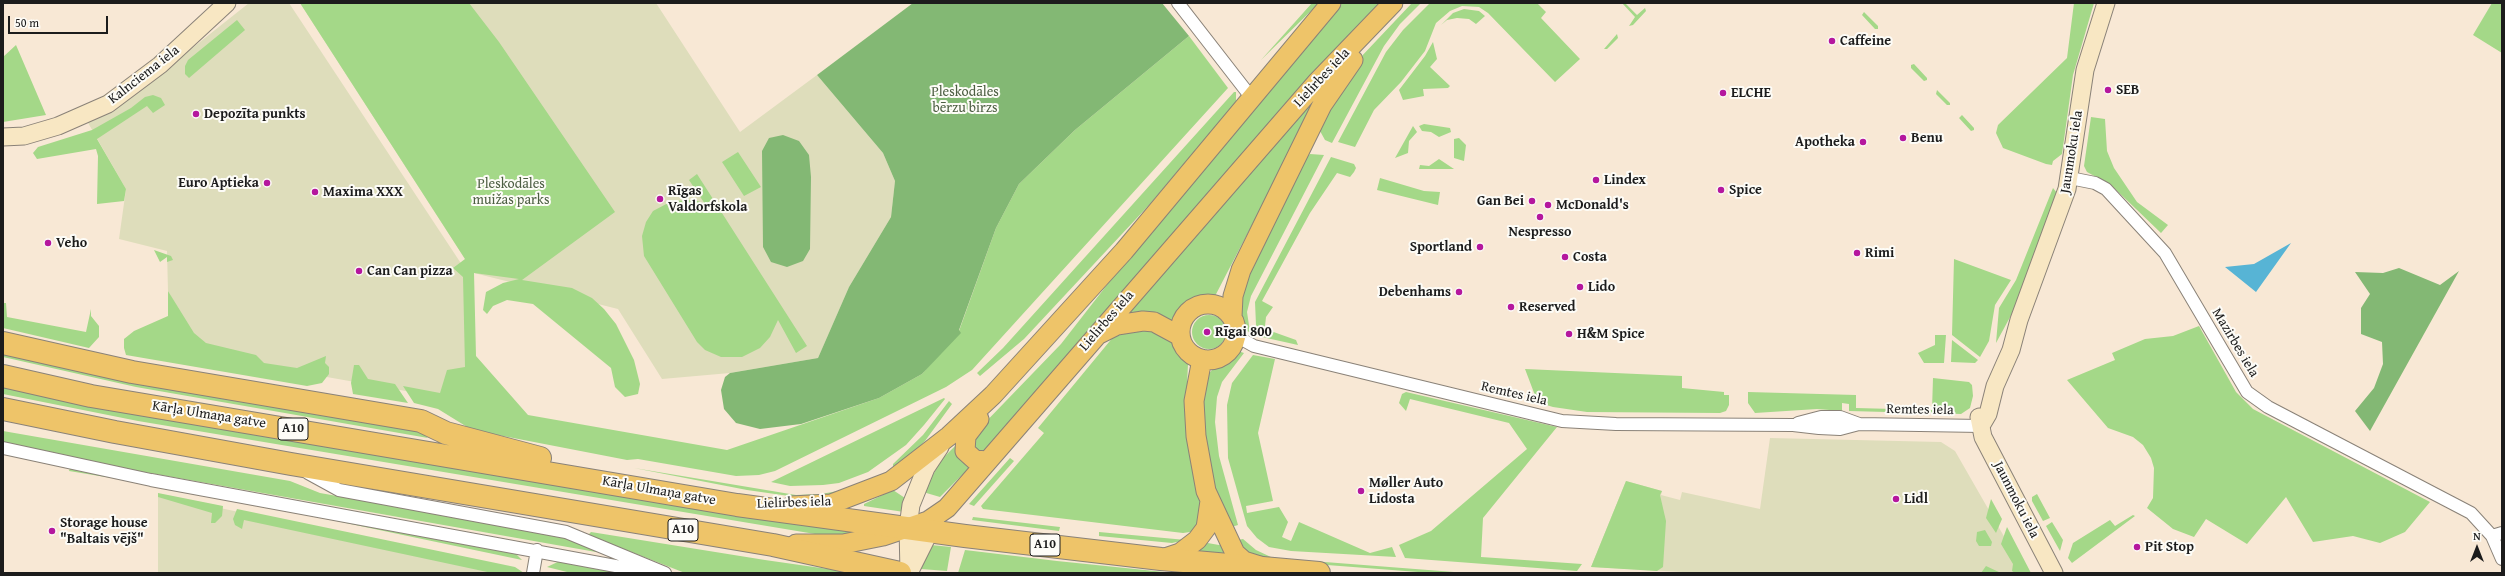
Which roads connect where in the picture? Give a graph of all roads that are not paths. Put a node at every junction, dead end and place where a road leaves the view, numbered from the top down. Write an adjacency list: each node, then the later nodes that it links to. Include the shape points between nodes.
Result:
1 (227, 3): 8 (street, Kalnciema iela, via 160,66 108,104 58,126 24,136)
2 (1178, 3): 7 (street)
3 (1393, 3): 11 (main road, Lielirbes iela, via 1318,81)
4 (1399, 3): 10 (main road, via 1342,72 1322,105 1241,270 1233,296)
5 (2106, 3): 9 (street, Jaunmoku iela, via 2085,70)
6 (1326, 7): 7 (main road, Lielirbes iela)
7 (1251, 96): 17 (main road, Lielirbes iela, via 1124,251)
8 (3, 137)
9 (2070, 178): 21 (street, Jaunmoku iela, via 2019,320 1991,369 1978,412); 30 (street, Mazirbes iela, via 2095,183 2106,189 2165,253 2247,392 2268,407 2471,513)
10 (1232, 317): 12 (main road, via 1217,305 1196,306 1182,322); 13 (main road)
11 (1094, 336): 12 (main road, via 1117,325 1143,321 1154,322); 24 (main road, Lielirbes iela)
12 (1180, 336): 15 (main road, via 1185,348)
13 (1236, 336): 15 (main road, via 1227,353 1215,359); 21 (street, Remtes iela, via 1254,346 1562,421 1616,424 1793,425 1840,429 1859,424)
14 (3, 343): 26 (highway, via 132,372 421,421 446,433 537,456)
15 (1202, 359): 27 (main road, via 1194,401 1196,436)
16 (3, 376): 26 (highway, Kārļa Ulmaņa gatve / A10, via 91,396)
17 (993, 395): 22 (main road, Lielirbes iela); 24 (main road, via 966,436 964,444 969,456)
18 (3, 408): 20 (highway, A10)
19 (3, 421): 20 (highway)
20 (65, 423): 25 (highway, A10)
21 (1981, 426): 42 (street, Jaunmoku iela, via 1983,437)
22 (949, 436): 28 (main road, Lielirbes iela, via 891,481 831,504); 29 (street, via 934,454 920,480 911,505)
23 (3, 448): 32 (street, via 152,480)
24 (986, 460): 29 (main road, Lielirbes iela, via 940,512)
25 (291, 464): 31 (highway, A10); 38 (street, via 339,490 566,532)
26 (585, 478): 28 (highway, Kārļa Ulmaņa gatve / A10)
27 (1210, 501): 33 (main road, via 1206,528 1197,540 1180,553); 35 (main road, via 1235,553 1244,560)
28 (737, 505): 29 (highway, Kārļa Ulmaņa gatve / A10)
29 (919, 529): 31 (main road, Lielirbes iela, via 858,542); 33 (highway, Kārļa Ulmaņa gatve / A10); 40 (street)
30 (2497, 534): 34 (street, Mazirbes iela)
31 (773, 545): 39 (highway, A10)
32 (537, 550): 36 (street); 37 (street)
33 (1161, 559): 35 (highway, Kārļa Ulmaņa gatve / A10)
34 (2502, 559)
35 (1271, 569): 41 (highway, Kārļa Ulmaņa gatve / A10)
36 (533, 573)
37 (653, 573)
38 (665, 573)
39 (900, 573)
40 (909, 573)
41 (1319, 573)
42 (2054, 573)

